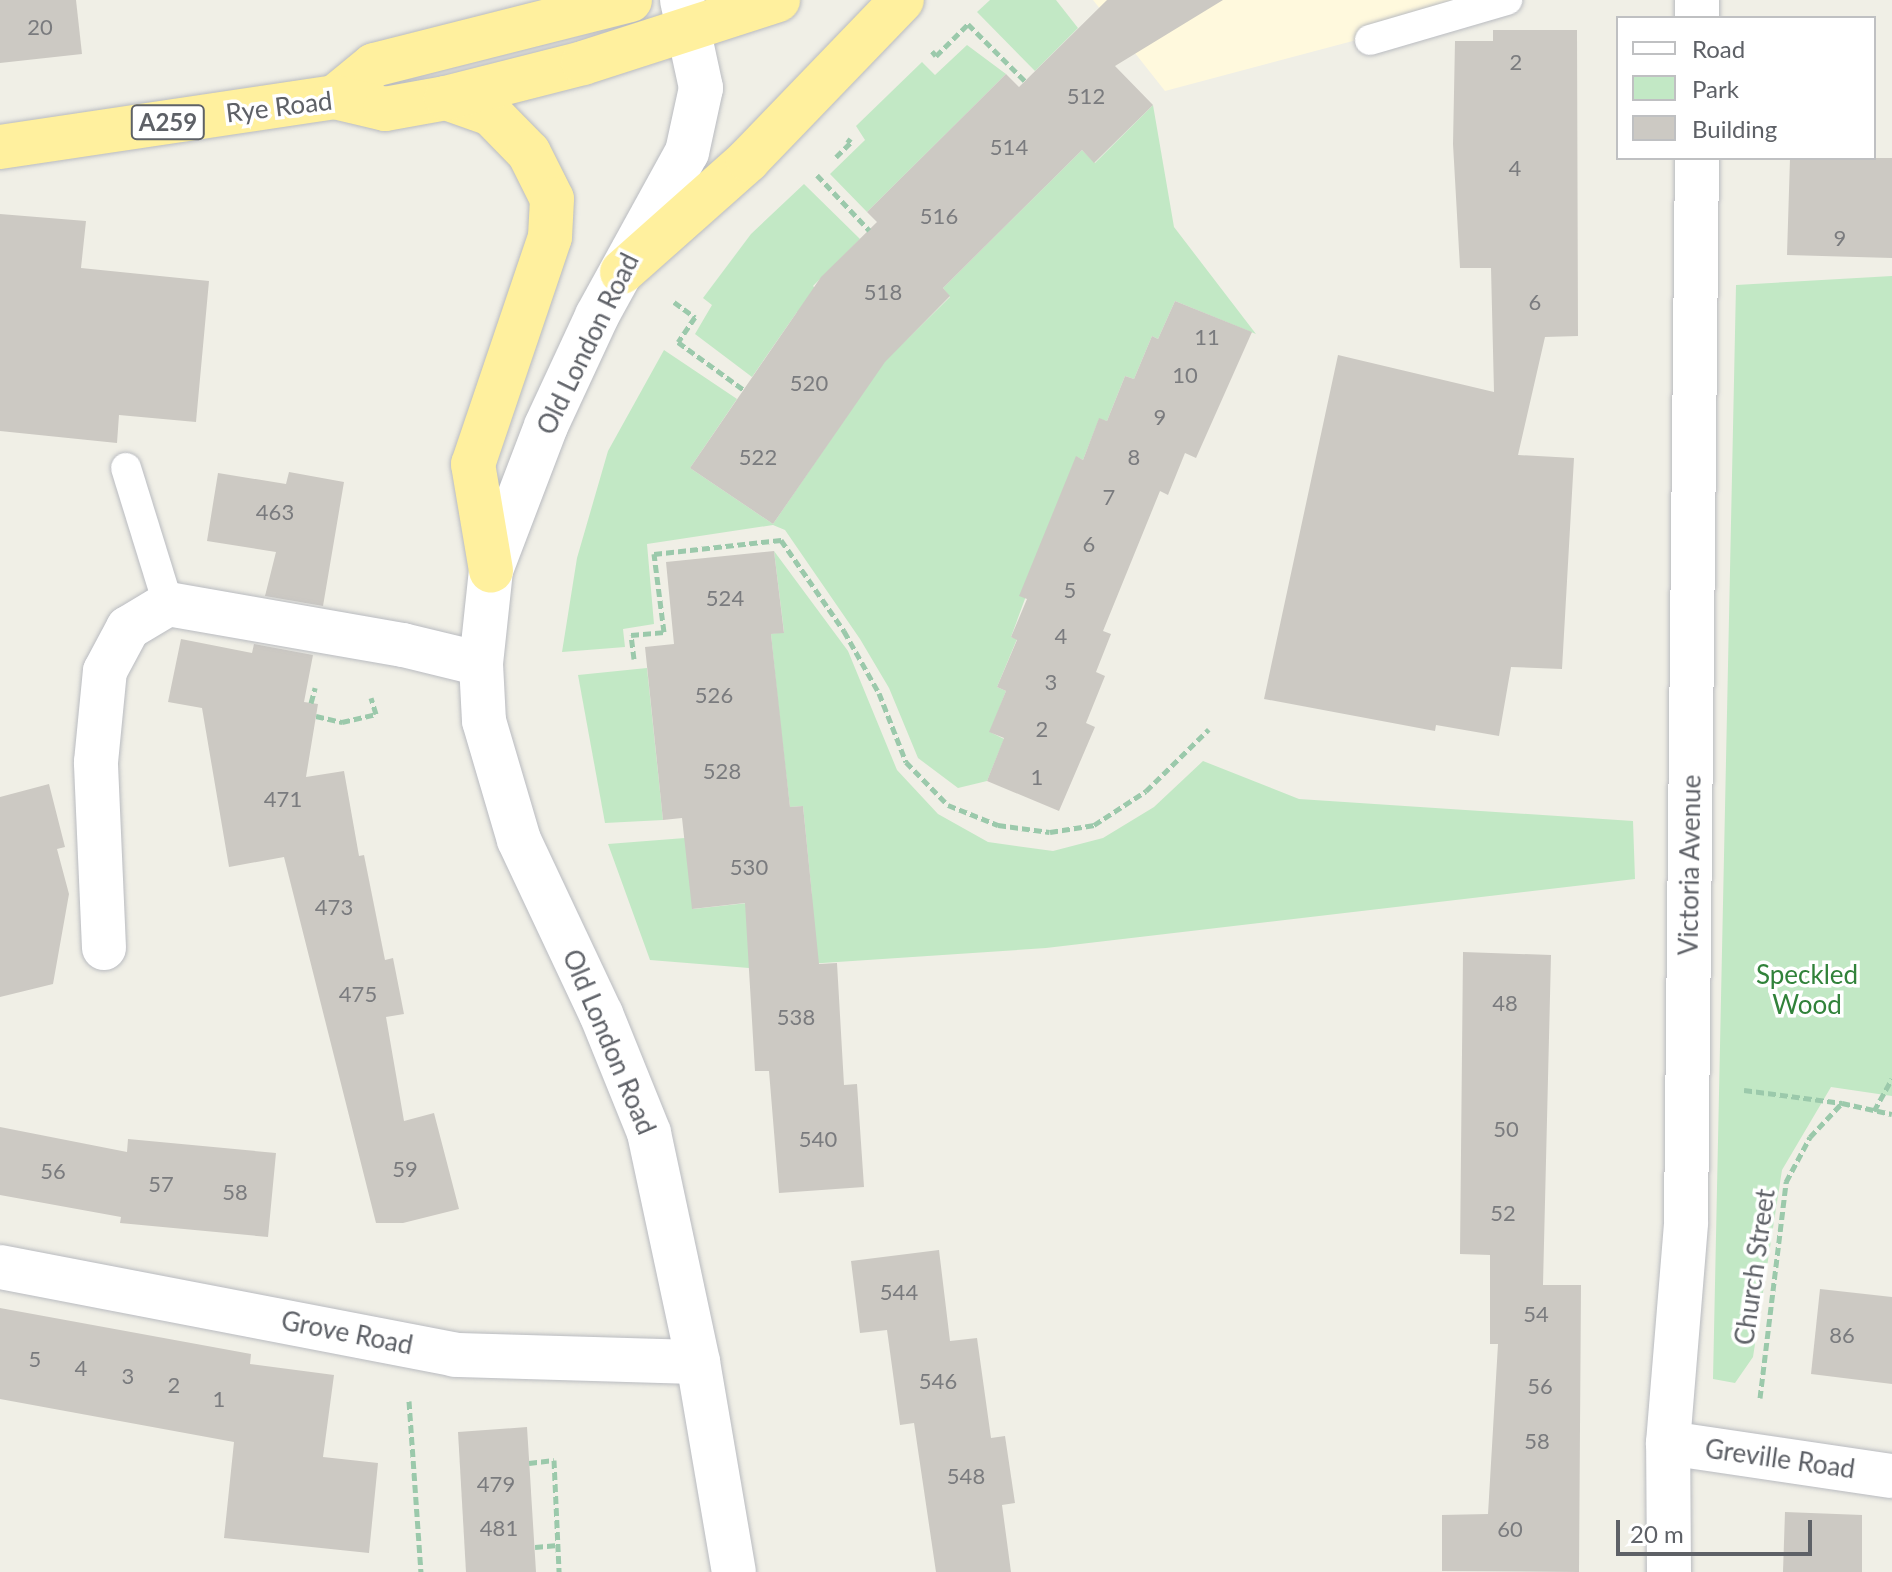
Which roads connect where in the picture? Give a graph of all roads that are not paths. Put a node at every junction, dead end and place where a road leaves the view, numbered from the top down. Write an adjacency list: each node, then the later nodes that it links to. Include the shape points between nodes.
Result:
1 (630, 0): 7 (highway, via 374,65)
2 (902, 0): 11 (highway, via 748,160)
3 (1507, 0): 6 (lane)
4 (759, 3): 5 (highway, A259)
5 (687, 15): 8 (highway, Rye Road / A259); 11 (street, Old London Road, via 701,88 687,152)
6 (1370, 40)
7 (335, 97): 8 (highway, Rye Road / A259, via 385,109); 9 (highway, Rye Road / A259)
8 (446, 98): 13 (highway, via 491,114 529,153 552,199 550,237 473,464)
9 (0, 147)
10 (1697, 160): 19 (street, Victoria Avenue, via 1686,1222)
11 (622, 272): 13 (street, Old London Road, via 558,401)
12 (126, 468): 14 (lane)
13 (491, 570): 15 (street, Old London Road)
14 (168, 604): 15 (street); 16 (street, via 128,628 105,671 96,762)
15 (481, 664): 18 (street, Old London Road, via 484,721 519,840 601,1014 649,1133)
16 (104, 948)
17 (0, 1267): 18 (street, Grove Road, via 455,1355)
18 (698, 1362): 21 (street, Old London Road)
19 (1668, 1443): 20 (street, Greville Road); 22 (street, Victoria Avenue)
20 (1892, 1476)
21 (734, 1572)
22 (1669, 1572)

